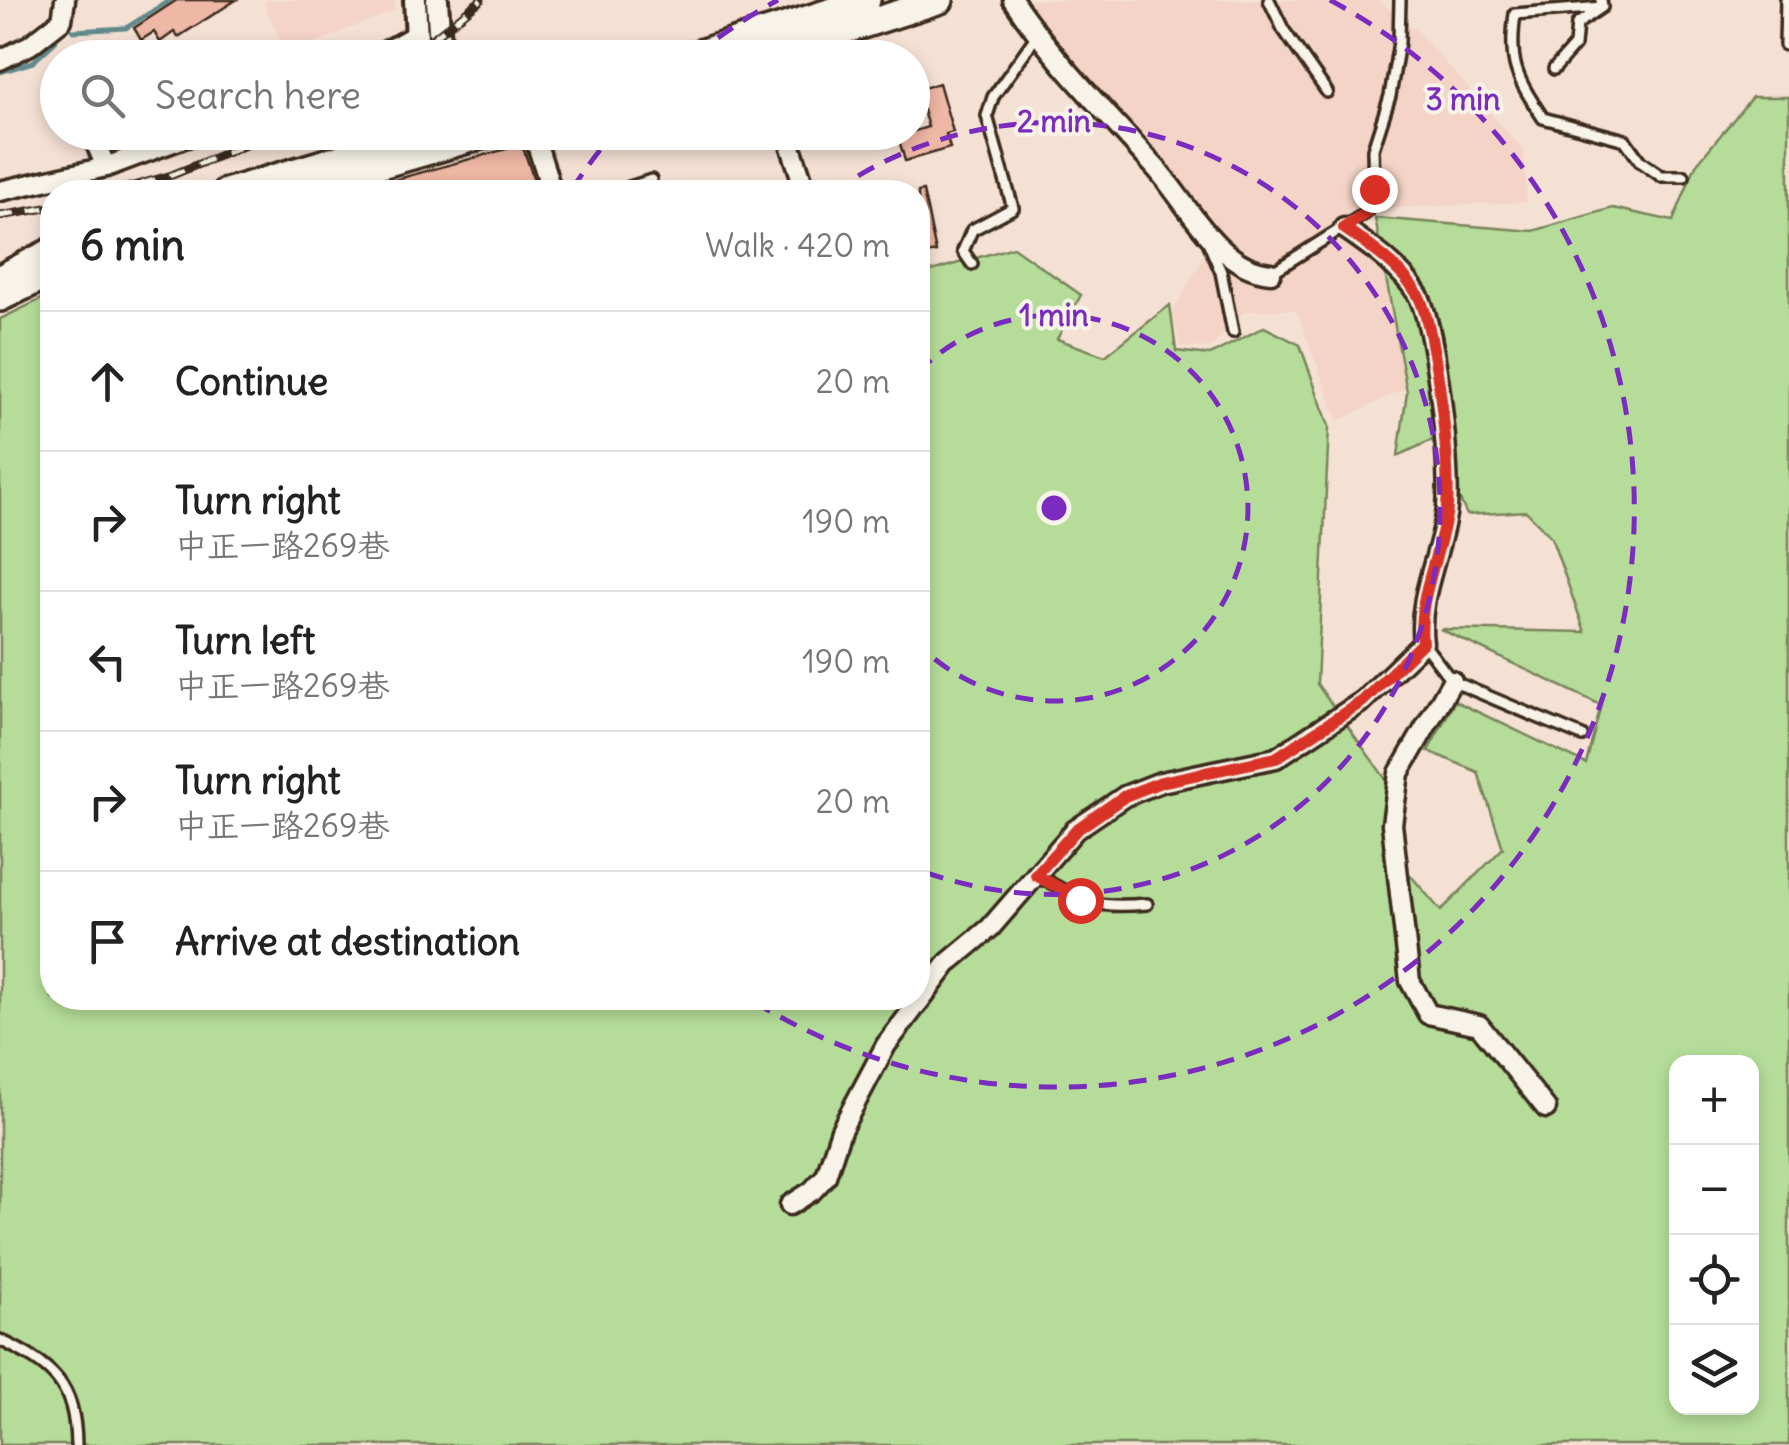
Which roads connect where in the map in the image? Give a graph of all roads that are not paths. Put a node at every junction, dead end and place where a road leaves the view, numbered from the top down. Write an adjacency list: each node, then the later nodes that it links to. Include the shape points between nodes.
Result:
1 (65, 0): 21 (street, via 62,20)
2 (414, 0): 13 (street)
3 (437, 0): 17 (street)
4 (867, 0): 12 (main road)
5 (940, 0): 10 (main road)
6 (1013, 0): 14 (street)
7 (1270, 0): 23 (lane)
8 (1400, 0): 39 (lane, via 1390,96 1373,149 1374,189 1366,213)
9 (1786, 0): 20 (lane)
10 (914, 4): 19 (main road)
11 (1601, 4): 22 (lane, via 1577,24 1576,45); 31 (lane, via 1515,14 1510,49 1516,73 1543,118 1625,140 1662,176)
12 (815, 8): 18 (main road)
13 (417, 34): 15 (street); 16 (street)
14 (1037, 35): 40 (street, via 1157,168); 42 (lane, via 987,116 1013,208 972,230 963,251)
15 (406, 40)
16 (417, 40)
17 (440, 40)
18 (775, 40)
19 (798, 40)
20 (1785, 45)
21 (0, 60)
22 (1554, 69)
23 (1326, 92)
24 (99, 150): 30 (street)
25 (152, 150): 30 (street)
26 (380, 150): 33 (main road)
27 (399, 150): 34 (main road)
28 (539, 150): 35 (street)
29 (794, 150): 36 (street)
30 (106, 167): 32 (street)
31 (1684, 176)
32 (49, 180)
33 (270, 180)
34 (329, 180)
35 (548, 180)
36 (803, 180)
37 (40, 182): 38 (street)
38 (0, 191)
39 (1344, 228): 43 (lane); 48 (street, via 1418,295 1432,336 1447,512 1420,620)
40 (1204, 233): 43 (street, via 1253,272); 47 (lane, via 1221,272)
41 (40, 257): 44 (main road)
42 (972, 264)
43 (1271, 273)
44 (0, 278)
45 (40, 279): 46 (main road)
46 (0, 298)
47 (1232, 332)
48 (1422, 643): 49 (lane); 51 (street, via 1363,701 1276,758 1125,796 1076,830)
49 (1452, 681): 50 (lane); 55 (street, via 1400,773 1392,824 1410,981 1428,1014 1479,1025)
50 (1582, 736)
51 (1036, 875): 52 (lane, via 1107,908); 53 (street)
52 (1147, 904)
53 (930, 987)
54 (912, 1010): 56 (street, via 886,1044 841,1130 826,1176)
55 (1546, 1108)
56 (790, 1205)
57 (0, 1340): 58 (lane, via 61,1377 73,1408)
58 (76, 1445)

